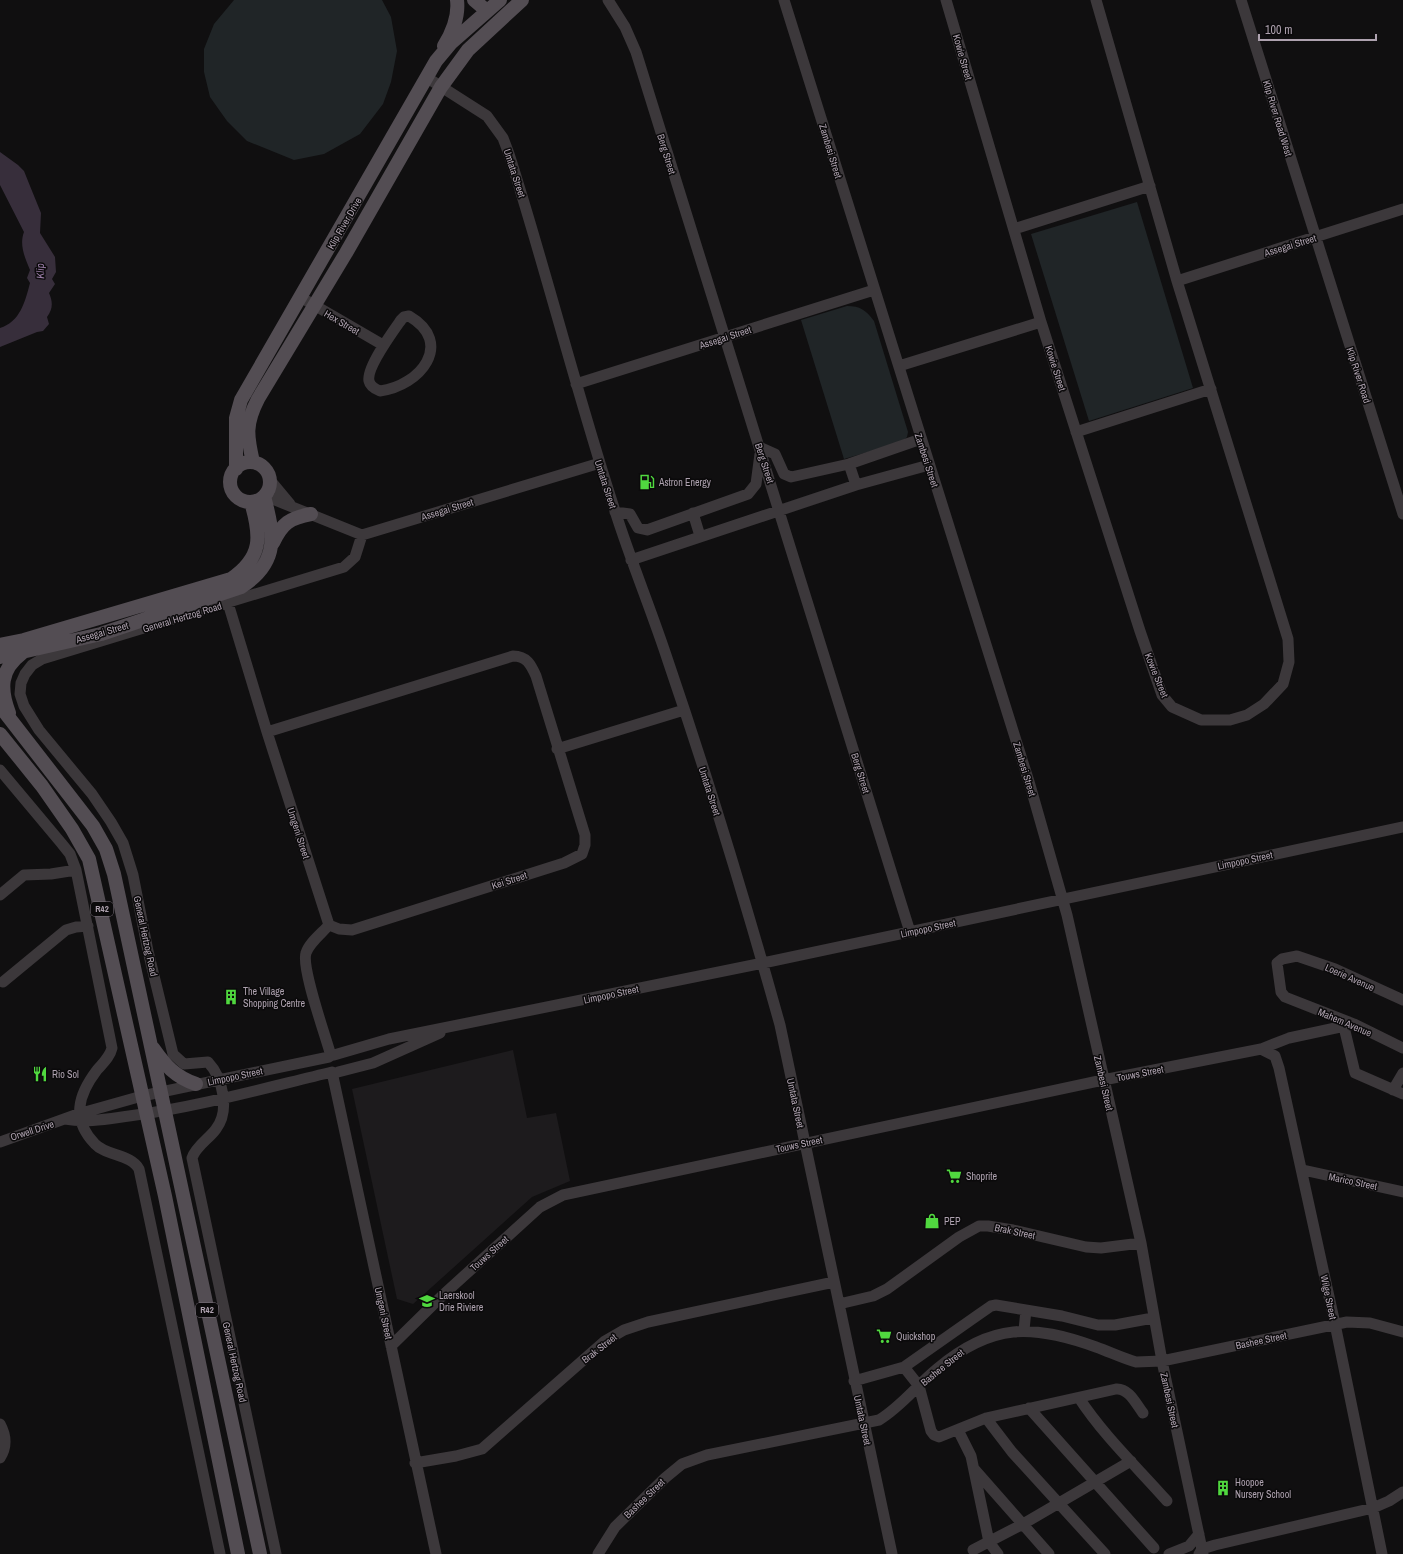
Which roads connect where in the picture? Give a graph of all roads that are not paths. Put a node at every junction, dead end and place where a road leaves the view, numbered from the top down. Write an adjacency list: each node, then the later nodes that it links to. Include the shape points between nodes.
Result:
1 (457, 0): 12 (main road, via 457,11 451,31)
2 (474, 0): 10 (main road)
3 (500, 0): 10 (main road, Klip River Drive)
4 (522, 0): 10 (main road, via 500,12); 11 (main road, Klip River Drive)
5 (608, 0): 23 (street, Berg Street, via 625,27 636,52)
6 (784, 0): 20 (street, Zambesi Street)
7 (946, 0): 17 (street, Kowie Street)
8 (1096, 0): 15 (street, Kowie Street)
9 (1241, 0): 18 (street, Klip River Road West)
10 (486, 6): 11 (main road, via 489,22); 12 (main road, Klip River Drive)
11 (482, 37): 14 (main road, Klip River Drive, via 456,64)
12 (436, 61): 13 (main road, Klip River Drive)
13 (426, 77): 14 (street, Umtata Street); 21 (main road, Klip River Drive)
14 (441, 86): 21 (main road, Klip River Drive, via 346,253); 26 (street, Umtata Street, via 487,116 503,138 541,256)
15 (1150, 186): 17 (street); 19 (street, Kowie Street)
16 (1403, 209): 18 (street, Assegai Street)
17 (1014, 229): 22 (street, Kowie Street)
18 (1316, 237): 19 (street, Assegai Street); 45 (street, Klip River Road)
19 (1177, 281): 27 (street, Kowie Street)
20 (874, 290): 23 (street, Assegai Street); 25 (street, Zambesi Street)
21 (307, 301): 24 (street, Hex Street); 31 (main road, Klip River Drive, via 250,415 247,428); 35 (main road, Klip River Drive, via 241,400 236,418)
22 (1041, 322): 25 (street); 28 (street, Kowie Street)
23 (724, 338): 26 (street, Assegai Street); 30 (street, Berg Street)
24 (383, 345): 24 (street, via 401,320 409,316 427,332 430,346 425,367 406,383 380,391 371,386 368,380)
25 (899, 366): 29 (street, Zambesi Street)
26 (576, 384): 32 (street, Umtata Street)
27 (1211, 389): 28 (street); 28 (street, Kowie Street, via 1290,648 1283,684 1257,709 1237,718 1215,721 1193,718 1172,707 1162,695)
28 (1076, 432)
29 (921, 440): 33 (street); 34 (street, Zambesi Street)
30 (760, 448): 33 (street, via 775,454 783,472 789,477); 41 (street, Berg Street); 43 (street, via 756,484 750,492)
31 (253, 462): 35 (main road); 36 (main road, via 265,468)
32 (600, 463): 42 (street, Umtata Street); 46 (street, Assegai Street)
33 (849, 464): 37 (street)
34 (929, 465): 37 (street); 65 (street, Zambesi Street, via 1030,785)
35 (236, 469): 39 (main road, Klip River Drive, via 231,487 238,498)
36 (270, 480): 38 (main road, via 270,487); 40 (street, via 283,498)
37 (856, 485): 41 (street)
38 (264, 496): 39 (main road); 40 (street); 48 (main road, Assegai Street, via 272,526)
39 (251, 502): 53 (main road, Assegai Street, via 258,539 255,554 248,565 231,579)
40 (297, 509): 44 (street)
41 (780, 510): 47 (street); 68 (street, Berg Street)
42 (615, 512): 43 (street, via 628,512 638,528 647,530); 49 (street, Umtata Street)
43 (693, 513): 47 (street)
44 (311, 514): 46 (street); 48 (main road, via 289,521 277,535)
45 (1403, 514)
46 (362, 535): 50 (street, General Hertzog Road, via 355,557 344,567)
47 (700, 536): 49 (street)
48 (272, 546): 53 (main road, Assegai Street, via 257,574 234,590 102,634)
49 (631, 560): 56 (street, Umtata Street)
50 (228, 603): 58 (street, Umgeni Street); 81 (street, General Hertzog Road, via 42,659 24,674 20,694 24,706 39,730 92,794 122,843 133,875 173,1054 184,1064 208,1062)
51 (0, 640): 53 (main road)
52 (0, 645): 53 (main road, Assegai Street)
53 (19, 647): 54 (main road, Assegai Street); 57 (main road, via 0,679 4,703)
54 (0, 657)
55 (0, 706): 57 (main road, General Hertzog Road / R42)
56 (684, 710): 60 (street); 69 (street, Umtata Street)
57 (16, 726): 75 (main road, General Hertzog Road / R42, via 93,826 106,849 118,891)
58 (267, 732): 60 (street, Kei Street, via 518,656 526,659 532,666); 66 (street, Umgeni Street)
59 (0, 734): 86 (main road, R42, via 42,786 89,857)
60 (557, 749): 66 (street, Kei Street, via 585,835 585,845 580,856 352,930)
61 (0, 770): 63 (street, via 70,854)
62 (1403, 827): 65 (street, Limpopo Street)
63 (76, 870): 64 (street, via 24,875); 67 (street)
64 (0, 895)
65 (1062, 898): 68 (street, Limpopo Street); 82 (street, Zambesi Street)
66 (329, 925): 78 (street, via 308,948 305,956)
67 (88, 926): 70 (street, via 76,926 66,930); 90 (street, via 112,1048 110,1055 88,1084 81,1100)
68 (910, 932): 69 (street, Limpopo Street)
69 (763, 962): 74 (street, Limpopo Street); 92 (street, Umtata Street, via 780,1025)
70 (3, 982)
71 (1287, 998): 72 (street, Loerie Avenue, via 1281,992 1277,963 1285,958 1297,956 1335,969); 73 (street, Mahem Avenue)
72 (1403, 1000)
73 (1349, 1026): 76 (street, Mahem Avenue); 77 (street, Touws Street, via 1289,1038); 85 (street, via 1355,1073)
74 (453, 1027): 78 (street, Limpopo Street, via 389,1039); 79 (street, Limpopo Street, via 378,1061)
75 (151, 1044): 83 (main road, via 170,1071); 84 (main road, General Hertzog Road / R42)
76 (1403, 1048)
77 (1261, 1049): 82 (street, Touws Street); 93 (street, Wilge Street, via 1272,1055 1278,1063)
78 (331, 1056): 79 (street, Umgeni Street, via 326,1062 326,1067); 81 (street, Limpopo Street)
79 (335, 1072): 87 (street, Limpopo Street); 103 (street, Umgeni Street)
80 (1403, 1073): 85 (street)
81 (219, 1079): 83 (street, Limpopo Street); 87 (street, General Hertzog Road)
82 (1103, 1080): 92 (street, Touws Street); 95 (street, Zambesi Street)
83 (196, 1084): 84 (street, Limpopo Street)
84 (160, 1092): 86 (street, Limpopo Street); 88 (main road, General Hertzog Road / R42)
85 (1398, 1092)
86 (142, 1096): 89 (main road, R42); 90 (street, Orwell Drive)
87 (223, 1098): 88 (street, Limpopo Street); 133 (street, General Hertzog Road, via 219,1125 192,1158)
88 (164, 1110): 89 (street, Limpopo Street); 132 (main road, General Hertzog Road / R42)
89 (146, 1114): 90 (street, Orwell Drive); 131 (main road, R42)
90 (80, 1118): 91 (street, Orwell Drive, via 19,1133); 130 (street, via 88,1136 99,1148 131,1161 139,1169)
91 (0, 1142)
92 (805, 1143): 96 (street, Umtata Street); 103 (street, Touws Street, via 574,1192 554,1199 540,1207)
93 (1302, 1170): 94 (street, Marico Street); 100 (street, Wilge Street)
94 (1403, 1192)
95 (1141, 1243): 97 (street, Brak Street, via 1101,1248 1086,1247 1013,1230 980,1226 959,1237 888,1289 872,1296); 99 (street, Zambesi Street)
96 (834, 1282): 97 (street, Umtata Street); 117 (street, Brak Street, via 648,1322 624,1330 598,1347 482,1449)
97 (839, 1304): 106 (street, Umtata Street)
98 (1026, 1310): 99 (street, Bashee Street, via 1109,1326); 101 (street); 105 (street, Bashee Street, via 991,1306)
99 (1153, 1318): 104 (street, Zambesi Street)
100 (1335, 1324): 102 (street, Bashee Street, via 1363,1322); 104 (street, Bashee Street); 123 (street, Wilge Street)
101 (1024, 1330): 104 (street, Bashee Street, via 1069,1338 1136,1362); 107 (street, Bashee Street, via 999,1335 966,1347)
102 (1403, 1332)
103 (391, 1346): 117 (street, Umgeni Street)
104 (1162, 1361): 125 (street, Zambesi Street)
105 (904, 1367): 106 (street, Bashee Street); 107 (street)
106 (854, 1381): 113 (street, Umtata Street)
107 (919, 1386): 113 (street, Bashee Street, via 889,1414 879,1420); 114 (street, via 934,1435 944,1436)
108 (1079, 1398): 109 (street); 110 (street, via 1121,1389 1129,1394); 116 (street, via 1091,1416)
109 (1029, 1408): 111 (street); 119 (street)
110 (1143, 1413)
111 (986, 1418): 114 (street); 122 (street, via 1012,1452)
112 (0, 1424): 115 (street, via 5,1444)
113 (863, 1424): 135 (street, Bashee Street, via 707,1455 686,1462 628,1513 615,1527); 136 (street, Umtata Street)
114 (958, 1430): 118 (street)
115 (0, 1458)
116 (1131, 1461): 119 (street); 121 (street)
117 (415, 1463): 134 (street, Umgeni Street)
118 (974, 1468): 124 (street); 126 (street)
119 (1096, 1482): 122 (street); 127 (street)
120 (1403, 1492): 123 (street)
121 (1167, 1501)
122 (1059, 1504): 124 (street); 139 (street)
123 (1373, 1508): 129 (street); 141 (street, Wilge Street)
124 (1023, 1524): 126 (street); 138 (street)
125 (1199, 1534): 129 (street, Zambesi Street); 140 (street, via 1189,1546)
126 (989, 1542): 128 (street); 137 (street)
127 (1154, 1548)
128 (973, 1550)
129 (1201, 1552)
130 (220, 1554)
131 (238, 1554)
132 (260, 1554)
133 (276, 1554)
134 (436, 1554)
135 (598, 1554)
136 (892, 1554)
137 (998, 1554)
138 (1049, 1554)
139 (1105, 1554)
140 (1169, 1554)
141 (1382, 1554)

